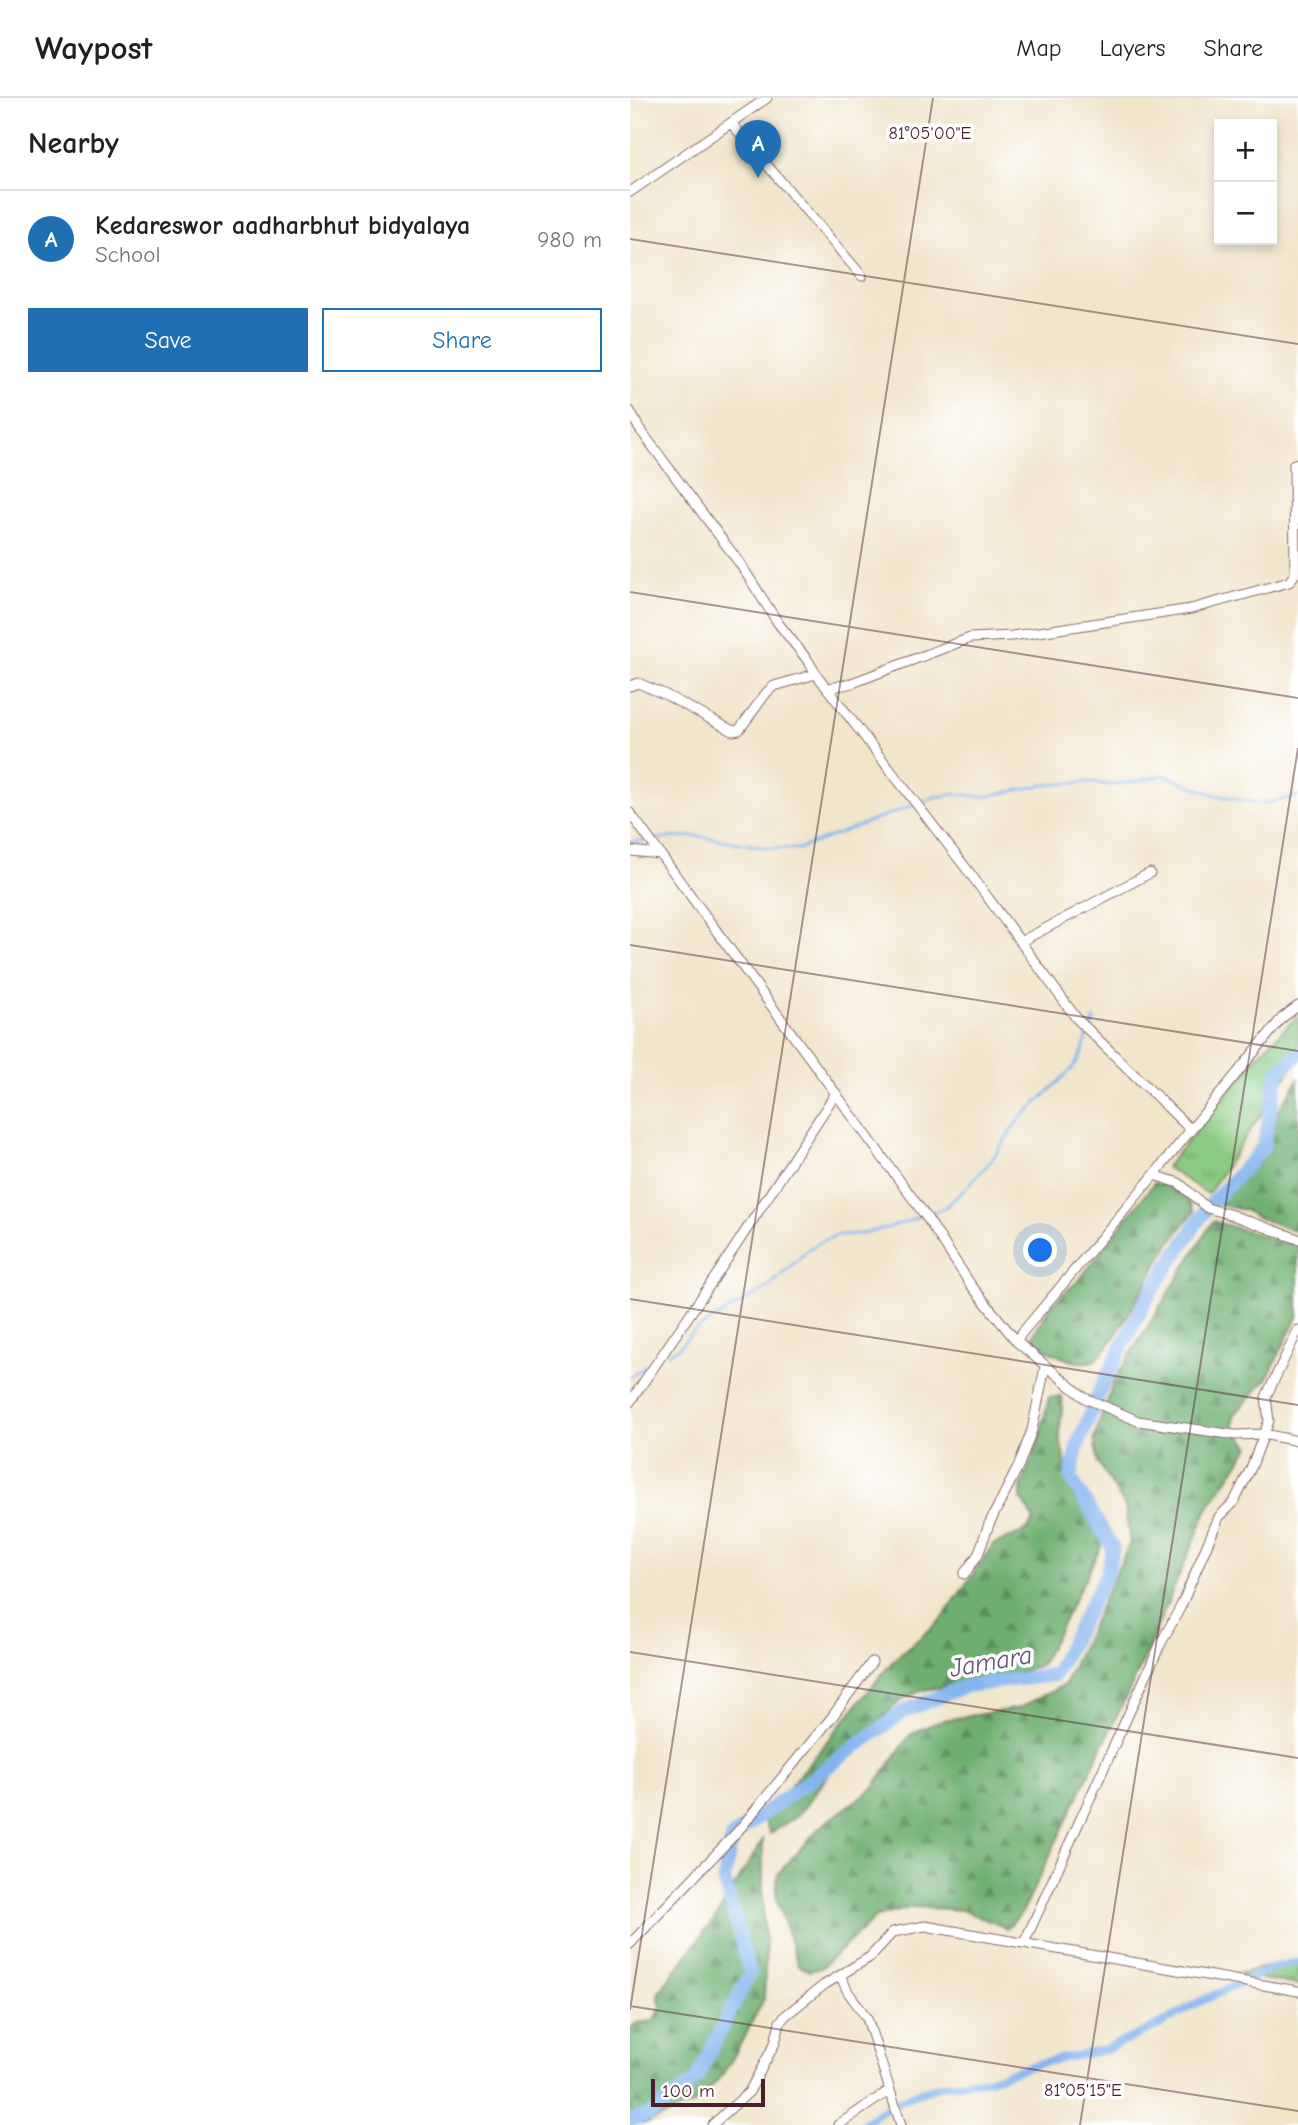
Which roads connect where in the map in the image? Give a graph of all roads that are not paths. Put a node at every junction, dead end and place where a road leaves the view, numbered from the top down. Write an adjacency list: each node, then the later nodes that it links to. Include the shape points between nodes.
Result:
1 (767, 98): 2 (street)
2 (730, 123): 3 (street); 4 (street)
3 (630, 192)
4 (862, 276)
5 (630, 411): 7 (street)
6 (1298, 463): 9 (street, via 1294,464 1293,485 1295,574 1289,582 1191,609 971,638)
7 (816, 674): 8 (street, via 774,686 739,730 733,731 638,683); 9 (street)
8 (630, 685)
9 (828, 688): 14 (street)
10 (630, 813): 12 (street)
11 (630, 850): 12 (street)
12 (660, 854): 16 (street)
13 (1150, 873): 14 (street)
14 (1020, 942): 17 (street, via 1077,1019)
15 (1298, 1006): 17 (street, via 1282,1018)
16 (836, 1093): 21 (street, via 971,1285); 23 (street)
17 (1191, 1130): 18 (street)
18 (1154, 1175): 19 (street, via 1180,1183 1206,1208); 21 (street)
19 (1298, 1239)
20 (1298, 1330): 24 (street, via 1266,1397 1269,1421)
21 (1017, 1342): 22 (street)
22 (1045, 1367): 24 (street, via 1085,1398 1138,1421); 26 (street, via 1032,1430 1019,1465 978,1555)
23 (630, 1402)
24 (1263, 1434): 25 (street); 28 (street, via 1234,1502 1219,1517)
25 (1298, 1441)
26 (964, 1574)
27 (872, 1662): 29 (street, via 738,1831)
28 (1024, 1943): 30 (street, via 925,1926 893,1932 870,1957); 31 (street)
29 (630, 1944)
30 (841, 1977): 32 (street, via 867,2018); 33 (street, via 786,2015 749,2092)
31 (1298, 1991)
32 (890, 2090): 34 (street); 35 (street)
33 (712, 2125)
34 (838, 2125)
35 (901, 2125)

